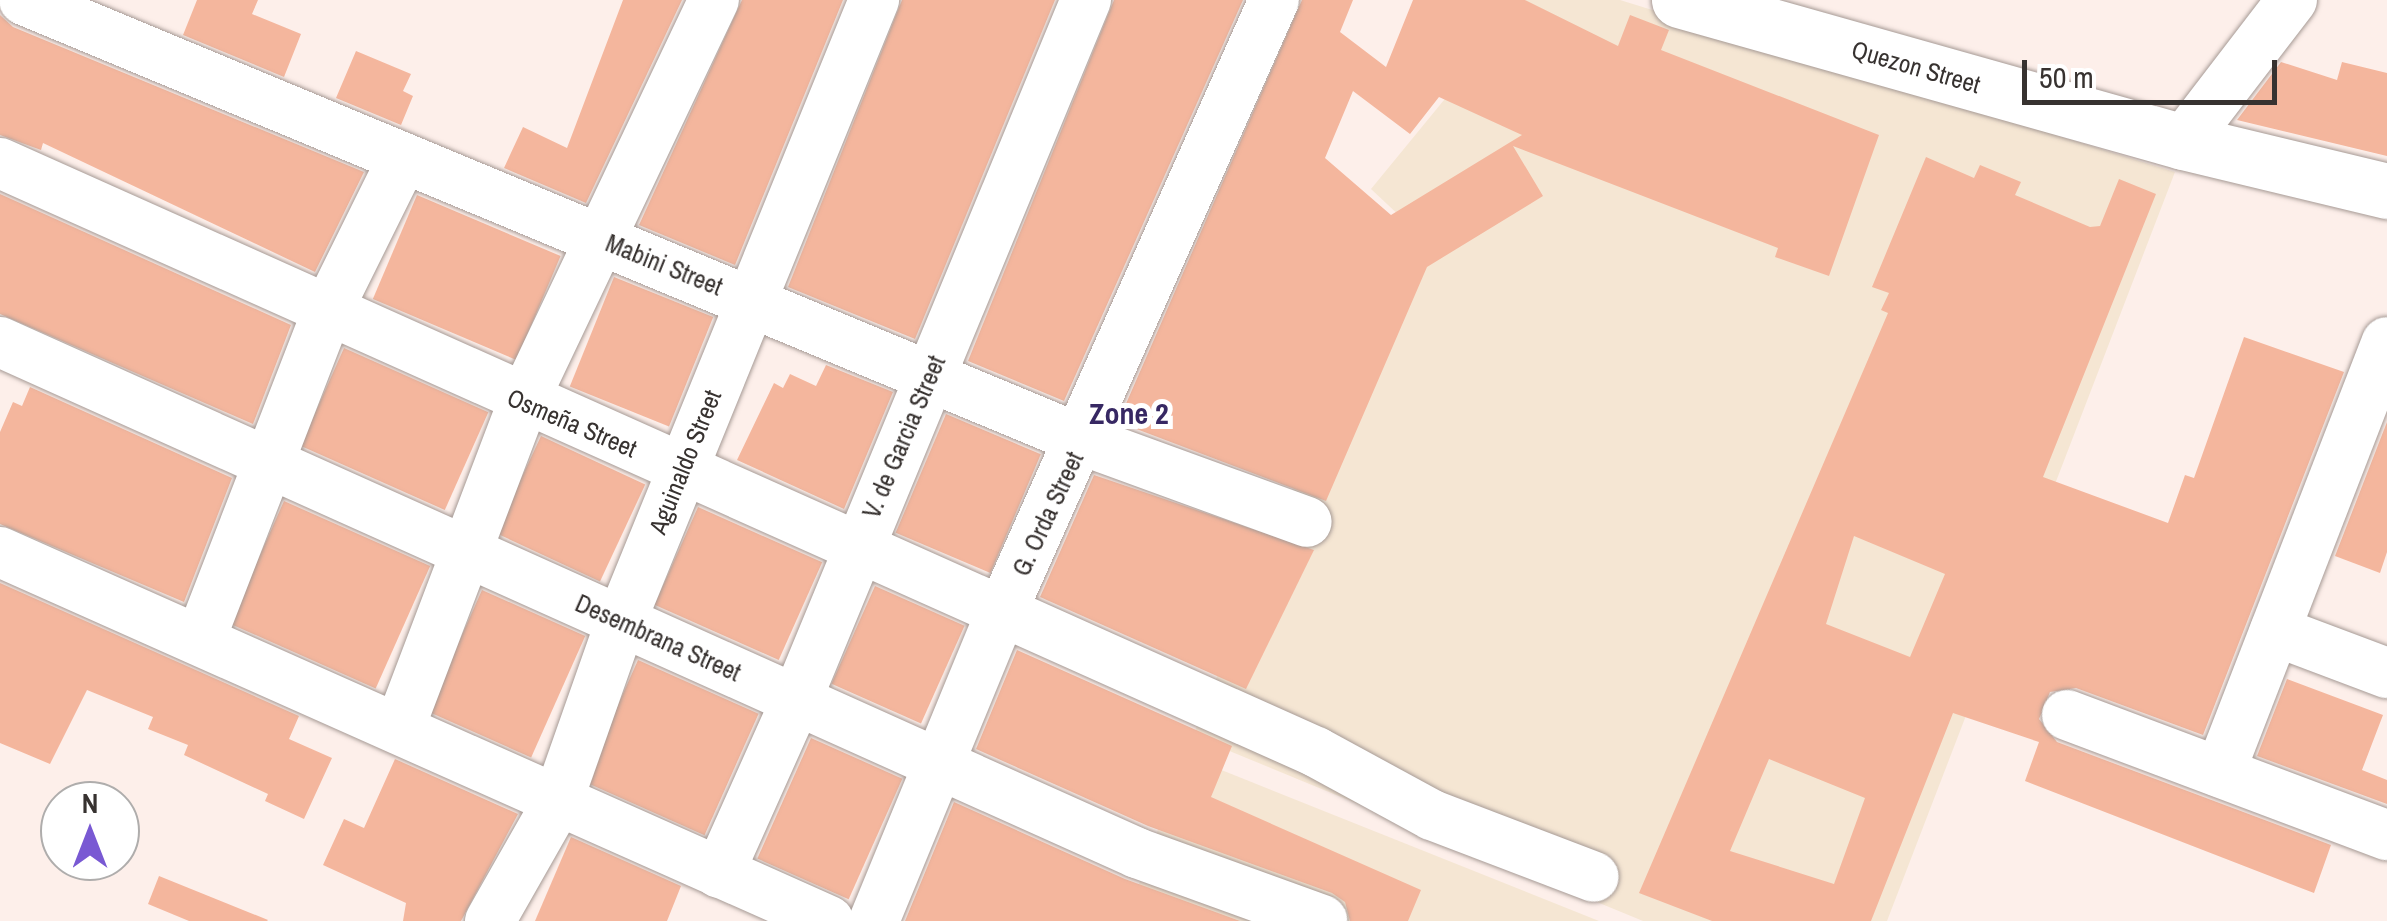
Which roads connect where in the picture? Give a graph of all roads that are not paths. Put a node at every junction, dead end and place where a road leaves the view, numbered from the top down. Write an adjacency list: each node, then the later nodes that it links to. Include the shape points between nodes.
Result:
1 (24, 0): 9 (street, Mabini Street)
2 (714, 0): 12 (street)
3 (874, 0): 13 (street, Aguinaldo Street)
4 (1086, 0): 17 (street, V. de Garcia Street)
5 (1274, 0): 19 (street, G. Orda Street)
6 (1679, 0): 8 (main road, Quezon Street)
7 (2292, 0): 8 (street)
8 (2183, 142): 11 (main road, Quezon Street)
9 (403, 158): 12 (street, Mabini Street); 14 (street)
10 (0, 163): 14 (street, Osmeña Street)
11 (2387, 191)
12 (599, 239): 13 (street, Mabini Street); 18 (street)
13 (751, 300): 17 (street, Mabini Street); 21 (street, Aguinaldo Street)
14 (327, 312): 18 (street, Osmeña Street); 20 (street)
15 (0, 342): 20 (street, Desembrana Street)
16 (2387, 342): 28 (street)
17 (930, 377): 19 (street, Mabini Street); 23 (street, V. de Garcia Street)
18 (522, 402): 21 (street, Osmeña Street); 25 (street)
19 (1082, 440): 22 (street, Mabini Street); 26 (street, G. Orda Street)
20 (271, 462): 25 (street, Desembrana Street); 29 (street)
21 (681, 469): 23 (street, Osmeña Street); 27 (street, Aguinaldo Street)
22 (1307, 522)
23 (858, 547): 26 (street, Osmeña Street); 31 (street, V. de Garcia Street)
24 (0, 552): 29 (street)
25 (468, 552): 27 (street, Desembrana Street); 33 (street)
26 (1000, 616): 34 (street, G. Orda Street); 39 (street, Osmeña Street, via 1316,752 1432,815)
27 (621, 621): 31 (street, Desembrana Street); 36 (street, Aguinaldo Street)
28 (2275, 631): 30 (street); 35 (street)
29 (200, 640): 33 (street)
30 (2387, 673)
31 (796, 701): 34 (street, Desembrana Street); 38 (street, V. de Garcia Street)
32 (2067, 716): 35 (street)
33 (398, 729): 36 (street)
34 (938, 765): 40 (street, Desembrana Street, via 1136,853); 43 (street, G. Orda Street)
35 (2220, 772): 37 (street)
36 (557, 804): 38 (street); 41 (street, Aguinaldo Street)
37 (2387, 835)
38 (719, 873): 42 (street)
39 (1594, 877)
40 (1322, 920)
41 (490, 921)
42 (829, 921)
43 (874, 921)

